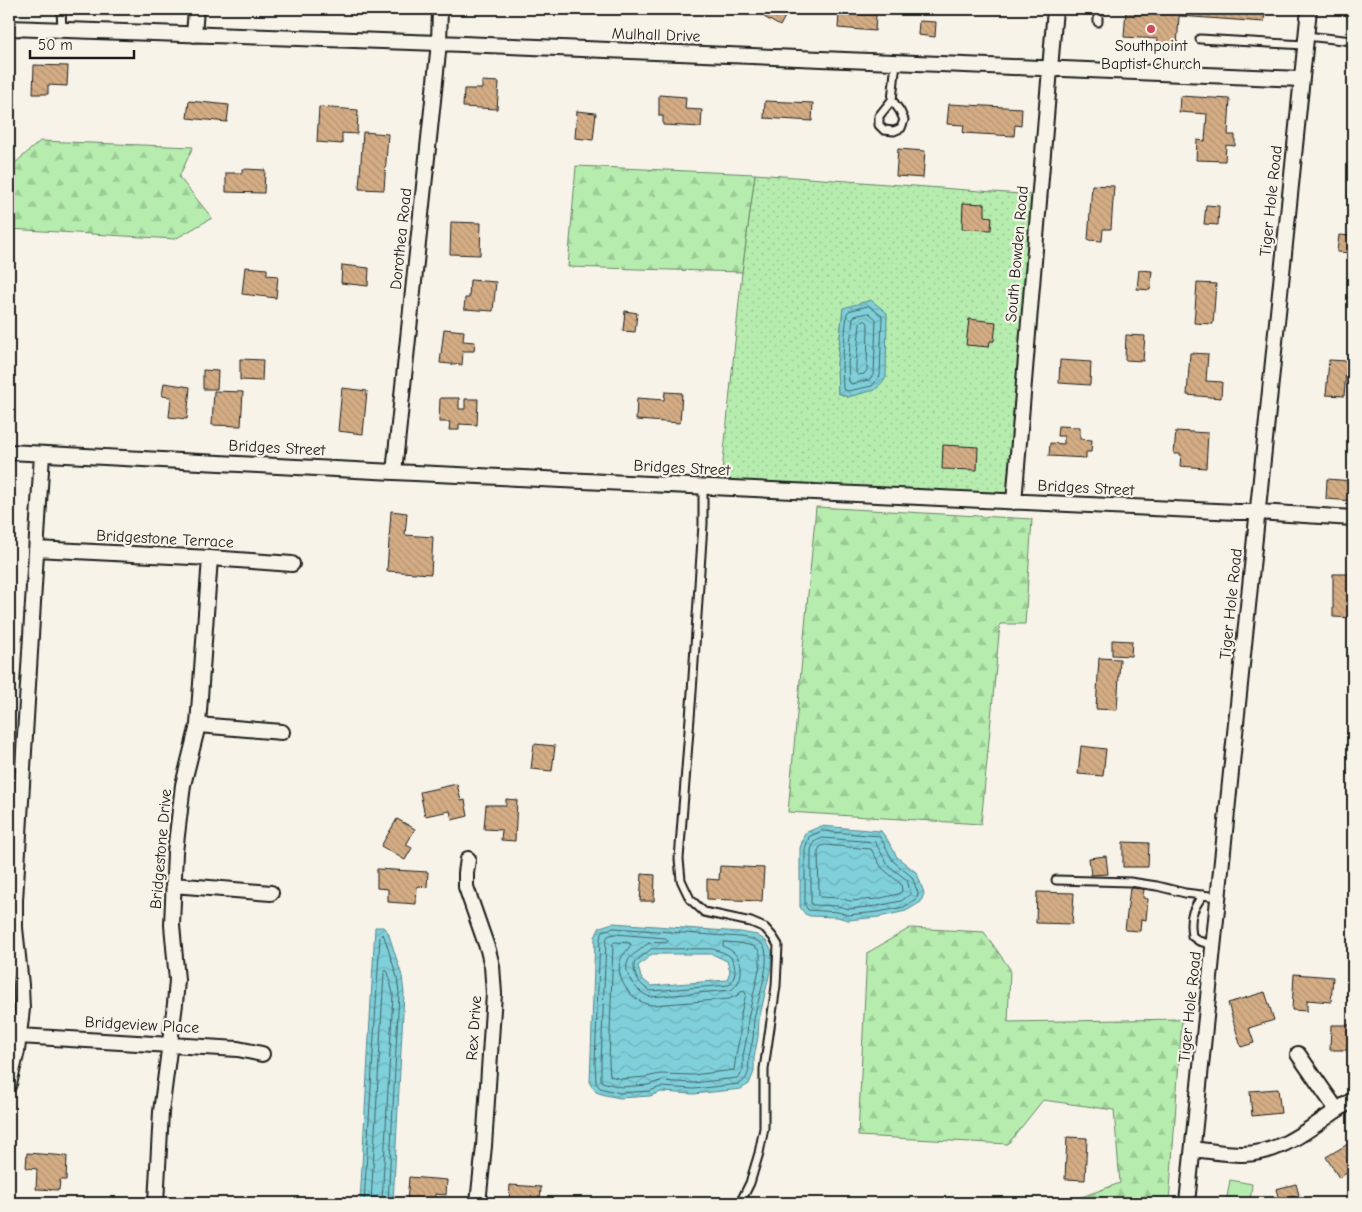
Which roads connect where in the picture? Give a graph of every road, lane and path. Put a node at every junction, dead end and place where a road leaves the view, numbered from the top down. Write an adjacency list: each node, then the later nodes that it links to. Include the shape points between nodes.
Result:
1 (61, 9): 9 (lane)
2 (196, 9): 10 (street)
3 (440, 9): 14 (street, Dorothea Road)
4 (1055, 9): 16 (street, South Bowden Road)
5 (1098, 9): 7 (lane)
6 (1308, 9): 12 (street, Tiger Hole Road)
7 (1098, 22)
8 (9, 28): 9 (street, Mulhall Drive)
9 (62, 30): 10 (street, Mulhall Drive)
10 (194, 34): 14 (street, Mulhall Drive)
11 (1200, 39): 12 (lane)
12 (1305, 41): 13 (lane); 17 (street, Tiger Hole Road)
13 (1353, 41)
14 (439, 43): 15 (street, Mulhall Drive); 21 (street, Dorothea Road)
15 (896, 62): 16 (street, Mulhall Drive); 18 (lane)
16 (1050, 69): 17 (street, Mulhall Drive); 23 (street, South Bowden Road)
17 (1302, 80): 24 (street, Tiger Hole Road)
18 (892, 100)
19 (9, 452): 20 (street, Bridges Street)
20 (42, 454): 21 (street, Bridges Street); 26 (street)
21 (394, 472): 22 (street, Bridges Street)
22 (703, 487): 23 (street, Bridges Street); 48 (lane, via 679,859 681,880 690,899 704,912 765,928 778,945 776,986 764,1069 764,1128 750,1183)
23 (1014, 502): 24 (street, Bridges Street)
24 (1258, 512): 25 (street, Bridges Street); 36 (street, Tiger Hole Road)
25 (1353, 518)
26 (36, 549): 27 (street, Bridgestone Terrace); 38 (street, via 15,900 22,1009)
27 (210, 558): 28 (street, Bridgestone Terrace); 29 (street, Bridgestone Drive)
28 (292, 564)
29 (198, 725): 30 (street); 33 (street, Bridgestone Drive, via 183,785)
30 (282, 732)
31 (468, 859): 47 (street, Rex Drive, via 466,887 492,966 494,994)
32 (1056, 880): 35 (lane, via 1130,882)
33 (173, 885): 34 (street); 39 (street, Bridgestone Drive, via 172,925 177,980)
34 (271, 893)
35 (1203, 895): 36 (lane); 37 (lane, via 1194,907 1190,922 1192,936)
36 (1218, 897): 37 (street, Tiger Hole Road)
37 (1214, 945): 45 (street, Tiger Hole Road)
38 (19, 1036): 39 (street, Bridgeview Place); 42 (street)
39 (171, 1044): 40 (street, Bridgeview Place); 46 (street, Bridgestone Drive, via 161,1112)
40 (262, 1054)
41 (1298, 1054): 44 (street)
42 (9, 1084)
43 (1353, 1100): 44 (street)
44 (1337, 1110): 45 (street, via 1277,1148 1243,1154)
45 (1193, 1149): 49 (street, Tiger Hole Road)
46 (156, 1203)
47 (478, 1203)
48 (740, 1203)
49 (1187, 1203)

